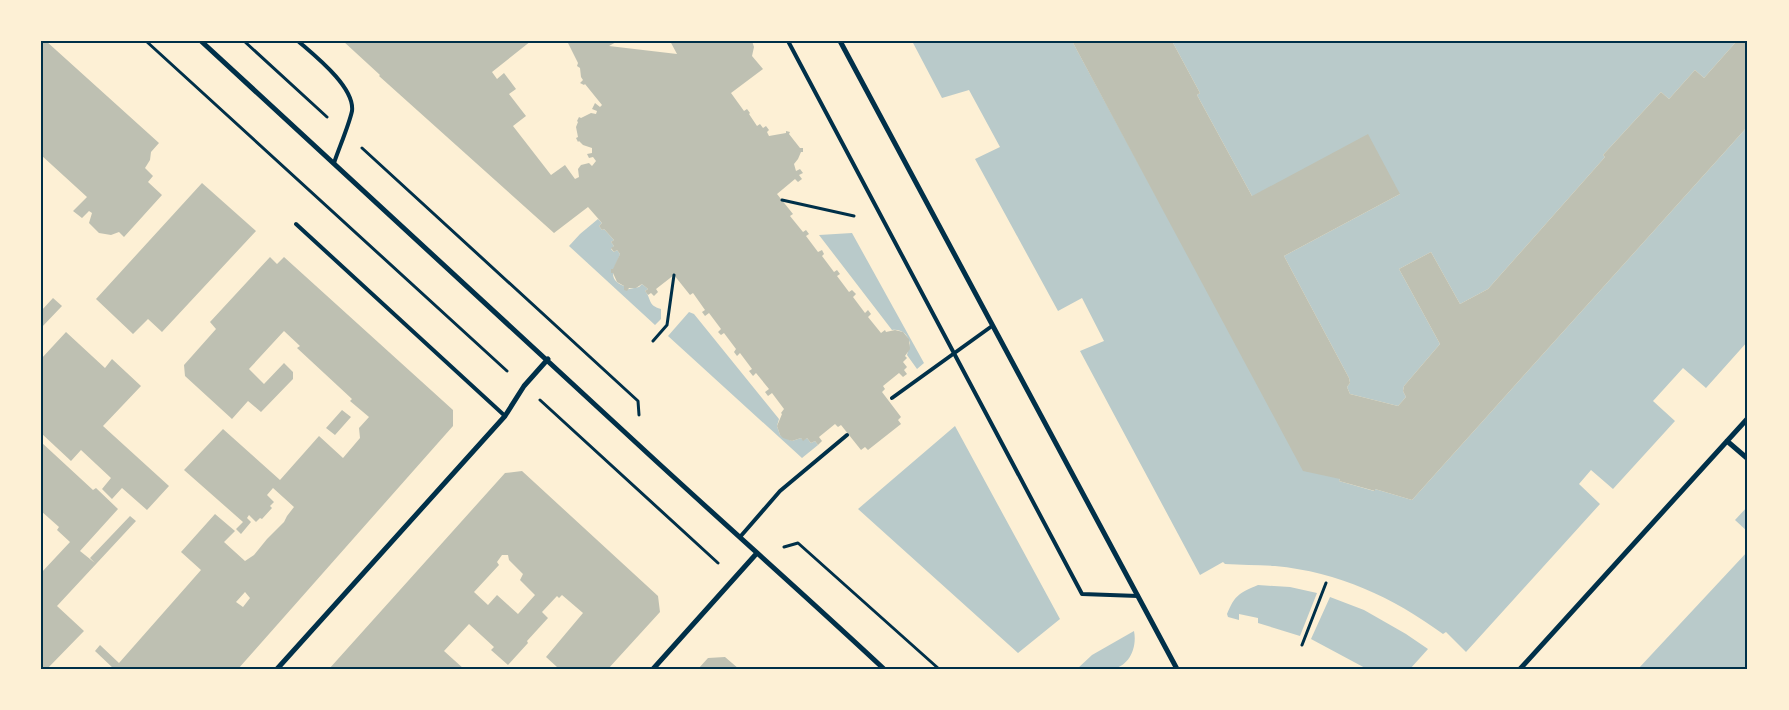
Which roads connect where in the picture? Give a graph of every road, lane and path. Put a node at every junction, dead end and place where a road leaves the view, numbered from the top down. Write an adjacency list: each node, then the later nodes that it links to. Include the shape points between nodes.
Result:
1 (146, 41): 17 (path)
2 (201, 41): 8 (street)
3 (244, 41): 7 (path)
4 (298, 41): 7 (lane, via 337,77 347,93 352,109)
5 (788, 41): 15 (lane)
6 (840, 41): 13 (street)
7 (344, 132): 8 (lane); 23 (path, via 638,401)
8 (334, 163): 16 (street)
9 (782, 200): 10 (path)
10 (854, 216)
11 (296, 224): 19 (lane)
12 (674, 275): 14 (path, via 667,325)
13 (992, 326): 15 (lane); 28 (street)
14 (653, 341)
15 (954, 354): 18 (lane); 28 (lane, via 1082,594)
16 (548, 360): 17 (street); 23 (street)
17 (524, 386): 19 (street); 26 (path, via 723,568)
18 (892, 398)
19 (505, 416): 30 (street)
20 (1748, 418): 22 (street)
21 (847, 435): 25 (lane, via 780,491)
22 (1727, 441): 24 (street); 35 (street)
23 (642, 448): 25 (street)
24 (1748, 459)
25 (740, 537): 26 (street)
26 (757, 553): 31 (street); 32 (street); 33 (path, via 798,543)
27 (1326, 583): 29 (path)
28 (1138, 596): 34 (street)
29 (1302, 645)
30 (278, 669)
31 (653, 669)
32 (884, 669)
33 (939, 669)
34 (1177, 669)
35 (1520, 669)

